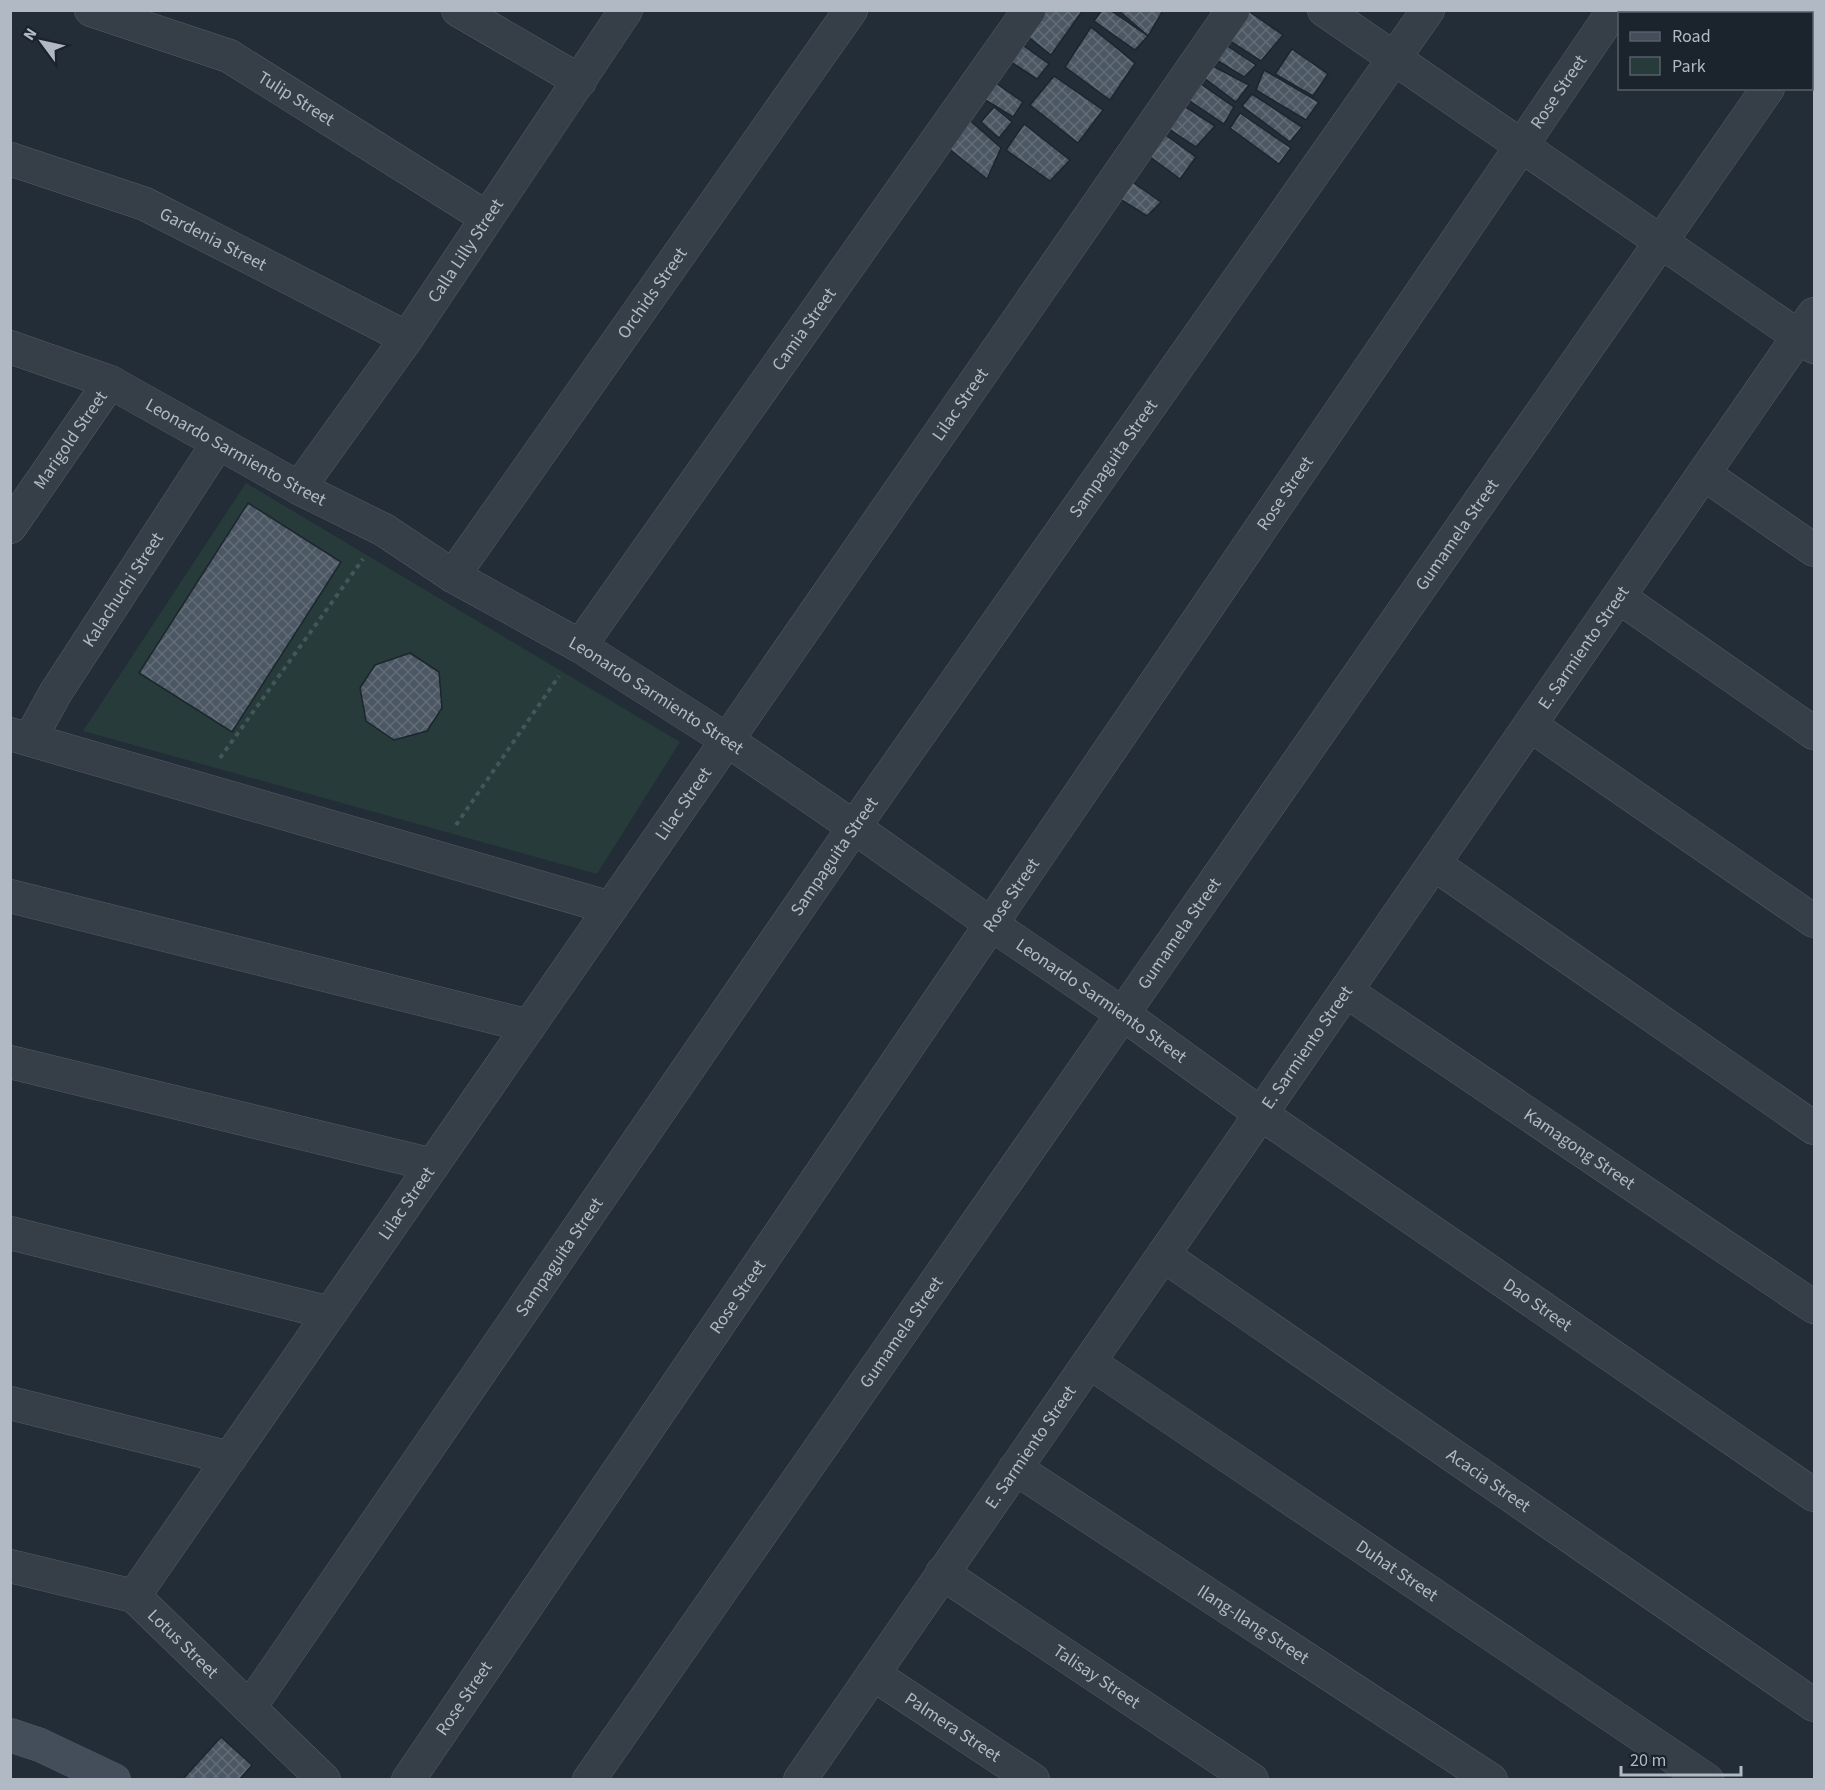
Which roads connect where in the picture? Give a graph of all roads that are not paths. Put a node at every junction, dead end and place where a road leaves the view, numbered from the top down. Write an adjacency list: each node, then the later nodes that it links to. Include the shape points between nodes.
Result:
1 (91, 10): 15 (street, Tulip Street, via 229,56)
2 (458, 10): 11 (street)
3 (626, 10): 11 (street, Calla Lilly Street)
4 (851, 10): 26 (street, Orchids Street)
5 (1029, 10): 28 (street, Camia Street)
6 (1233, 10): 32 (street, Lilac Street)
7 (1324, 10): 10 (street)
8 (1428, 10): 10 (street, Sampaguita Street)
9 (1614, 10): 13 (street, Rose Street)
10 (1395, 60): 13 (street); 33 (street, Sampaguita Street)
11 (580, 81): 15 (street, Calla Lilly Street)
12 (1767, 90): 16 (street, Gumamela Street)
13 (1522, 146): 16 (street); 38 (street, Rose Street)
14 (10, 159): 18 (street, Gardenia Street, via 145,204)
15 (487, 218): 18 (street, Calla Lilly Street)
16 (1661, 242): 17 (street); 40 (street, Gumamela Street)
17 (1809, 333): 22 (street, E. Sarmiento Street)
18 (407, 338): 23 (street, Calla Lilly Street)
19 (10, 347): 20 (street, Leonardo Sarmiento Street)
20 (110, 382): 21 (street, Leonardo Sarmiento Street); 24 (street, Marigold Street)
21 (218, 443): 23 (street, Leonardo Sarmiento Street); 31 (street, Kalachuchi Street, via 56,692)
22 (1704, 474): 25 (street); 27 (street, E. Sarmiento Street)
23 (299, 488): 26 (street, Leonardo Sarmiento Street, via 384,530)
24 (10, 527)
25 (1815, 550)
26 (453, 576): 28 (street, Leonardo Sarmiento Street)
27 (1619, 597): 29 (street, E. Sarmiento Street); 30 (street)
28 (580, 646): 32 (street, Leonardo Sarmiento Street)
29 (1530, 725): 34 (street, E. Sarmiento Street); 37 (street)
30 (1815, 733)
31 (20, 737): 36 (street)
32 (727, 740): 33 (street, Leonardo Sarmiento Street); 36 (street, Lilac Street)
33 (854, 827): 38 (street, Leonardo Sarmiento Street); 60 (street, Sampaguita Street)
34 (1434, 864): 39 (street, E. Sarmiento Street); 44 (street)
35 (10, 896): 41 (street)
36 (611, 908): 41 (street, Lilac Street)
37 (1815, 921)
38 (991, 924): 40 (street, Leonardo Sarmiento Street); 64 (street, Rose Street)
39 (1346, 991): 43 (street, E. Sarmiento Street); 48 (street, Kamagong Street)
40 (1123, 1014): 43 (street, Leonardo Sarmiento Street); 65 (street, Gumamela Street)
41 (529, 1026): 45 (street, Lilac Street)
42 (10, 1062): 45 (street)
43 (1261, 1114): 47 (street, E. Sarmiento Street); 54 (street, Dao Street)
44 (1815, 1128)
45 (433, 1164): 49 (street, Lilac Street)
46 (10, 1233): 49 (street)
47 (1163, 1255): 50 (street, E. Sarmiento Street); 59 (street, Acacia Street)
48 (1815, 1307)
49 (330, 1313): 52 (street, Lilac Street)
50 (1089, 1362): 53 (street, E. Sarmiento Street); 70 (street, Duhat Street)
51 (10, 1403): 52 (street)
52 (230, 1458): 57 (street, Lilac Street)
53 (1015, 1468): 56 (street, E. Sarmiento Street); 69 (street, Ilang-Ilang Street)
54 (1815, 1495)
55 (10, 1566): 57 (street, Lotus Street)
56 (942, 1573): 58 (street, E. Sarmiento Street); 68 (street, Talisay Street)
57 (134, 1596): 60 (street, Lotus Street)
58 (873, 1674): 66 (street, E. Sarmiento Street); 67 (street, Palmera Street)
59 (1815, 1705)
60 (250, 1707): 63 (street, Lotus Street)
61 (10, 1735): 62 (street)
62 (114, 1779)
63 (324, 1779)
64 (408, 1779)
65 (589, 1779)
66 (800, 1779)
67 (1033, 1779)
68 (1252, 1779)
69 (1491, 1779)
70 (1707, 1779)

